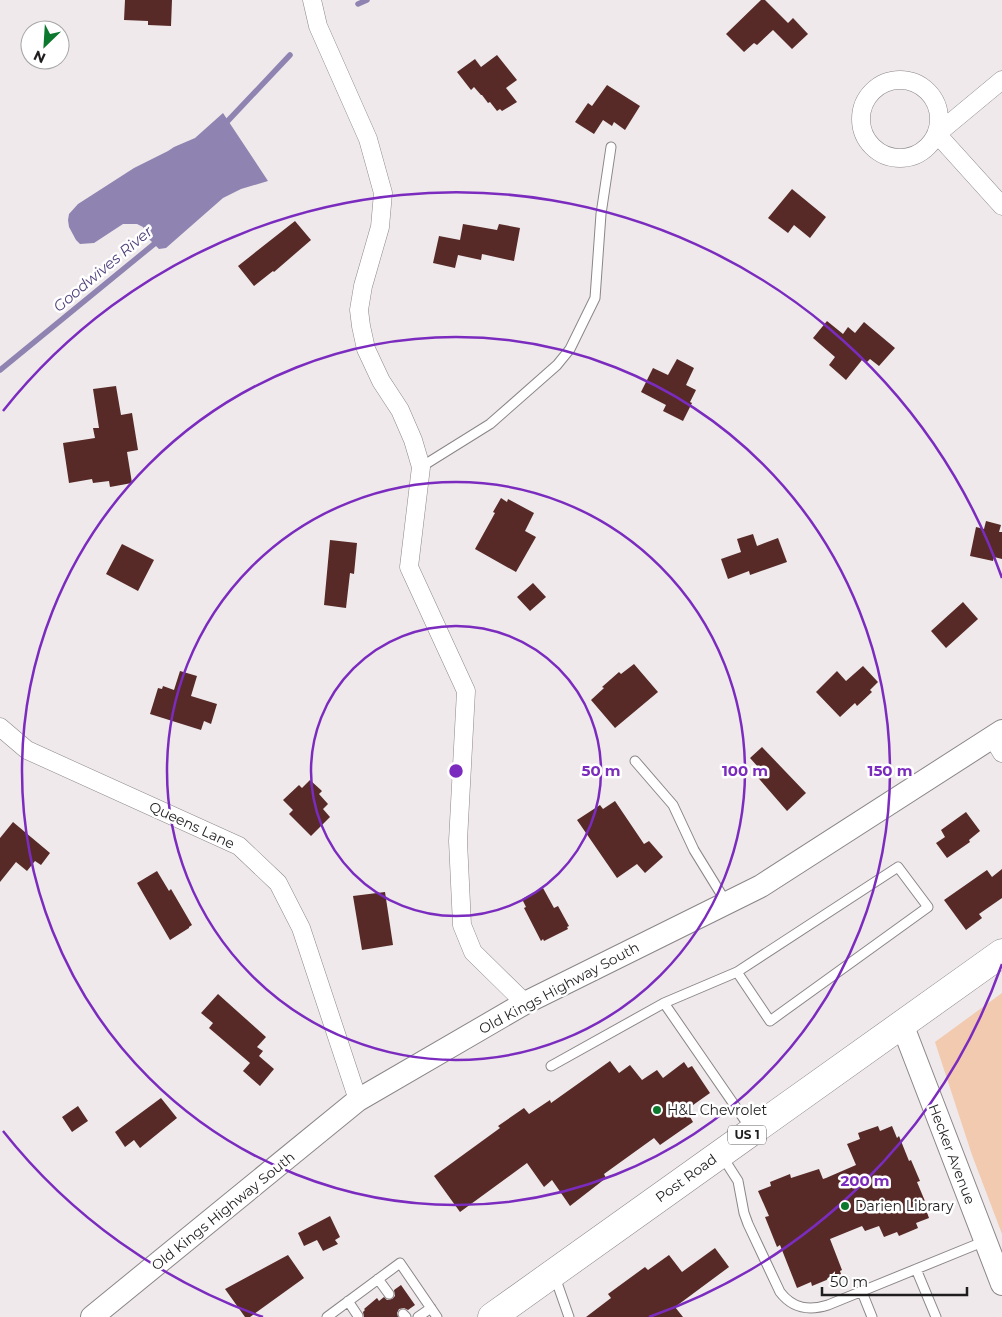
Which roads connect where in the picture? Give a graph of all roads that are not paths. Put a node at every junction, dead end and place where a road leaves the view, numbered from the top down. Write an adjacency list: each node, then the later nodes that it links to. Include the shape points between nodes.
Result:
1 (312, 0): 6 (street, via 318,26 368,139 383,193 380,227 359,310 366,349 400,410)
2 (1002, 80): 3 (street)
3 (937, 134): 3 (street, via 940,119 937,104 929,91 911,80 885,82 872,90 863,103 860,118 863,133 872,147 884,155 900,159 915,156 928,147); 5 (street)
4 (611, 146): 6 (lane, via 594,298 570,349 557,365 490,424)
5 (1002, 206)
6 (420, 466): 13 (street, via 409,567 466,691 458,842 462,925 473,952)
7 (0, 727): 17 (street, Queens Lane, via 27,750 239,846 278,883 300,928)
8 (999, 741): 10 (street, Old Kings Highway South, via 761,886)
9 (635, 761): 10 (lane, via 673,805 694,850)
10 (727, 903): 13 (street, Old Kings Highway South)
11 (1002, 953): 15 (main road, Post Road / US 1)
12 (737, 972): 12 (lane, via 898,867 928,907 770,1021); 14 (lane)
13 (525, 1003): 17 (street, Old Kings Highway South)
14 (664, 1003): 16 (lane); 18 (lane)
15 (902, 1024): 18 (main road, Post Road / US 1); 20 (street, Hecker Avenue)
16 (551, 1066)
17 (358, 1100): 31 (street, Old Kings Highway South)
18 (752, 1131): 19 (main road, Post Road / US 1)
19 (721, 1154): 22 (main road, Post Road / US 1); 28 (lane, via 738,1181 748,1224 780,1292)
20 (985, 1241): 21 (lane); 24 (street, Hecker Avenue)
21 (916, 1269): 25 (lane); 39 (lane)
22 (554, 1273): 35 (main road, Post Road / US 1); 36 (lane)
23 (378, 1279): 26 (lane); 27 (lane); 29 (lane, via 400,1263)
24 (1002, 1284)
25 (862, 1292): 28 (lane, via 818,1308); 38 (lane)
26 (389, 1294)
27 (348, 1302): 30 (lane); 32 (lane)
28 (796, 1306): 37 (lane)
29 (431, 1308): 33 (lane); 34 (lane)
30 (358, 1316)
31 (92, 1317)
32 (327, 1317)
33 (418, 1317)
34 (437, 1317)
35 (492, 1317)
36 (570, 1317)
37 (800, 1317)
38 (872, 1317)
39 (936, 1317)

